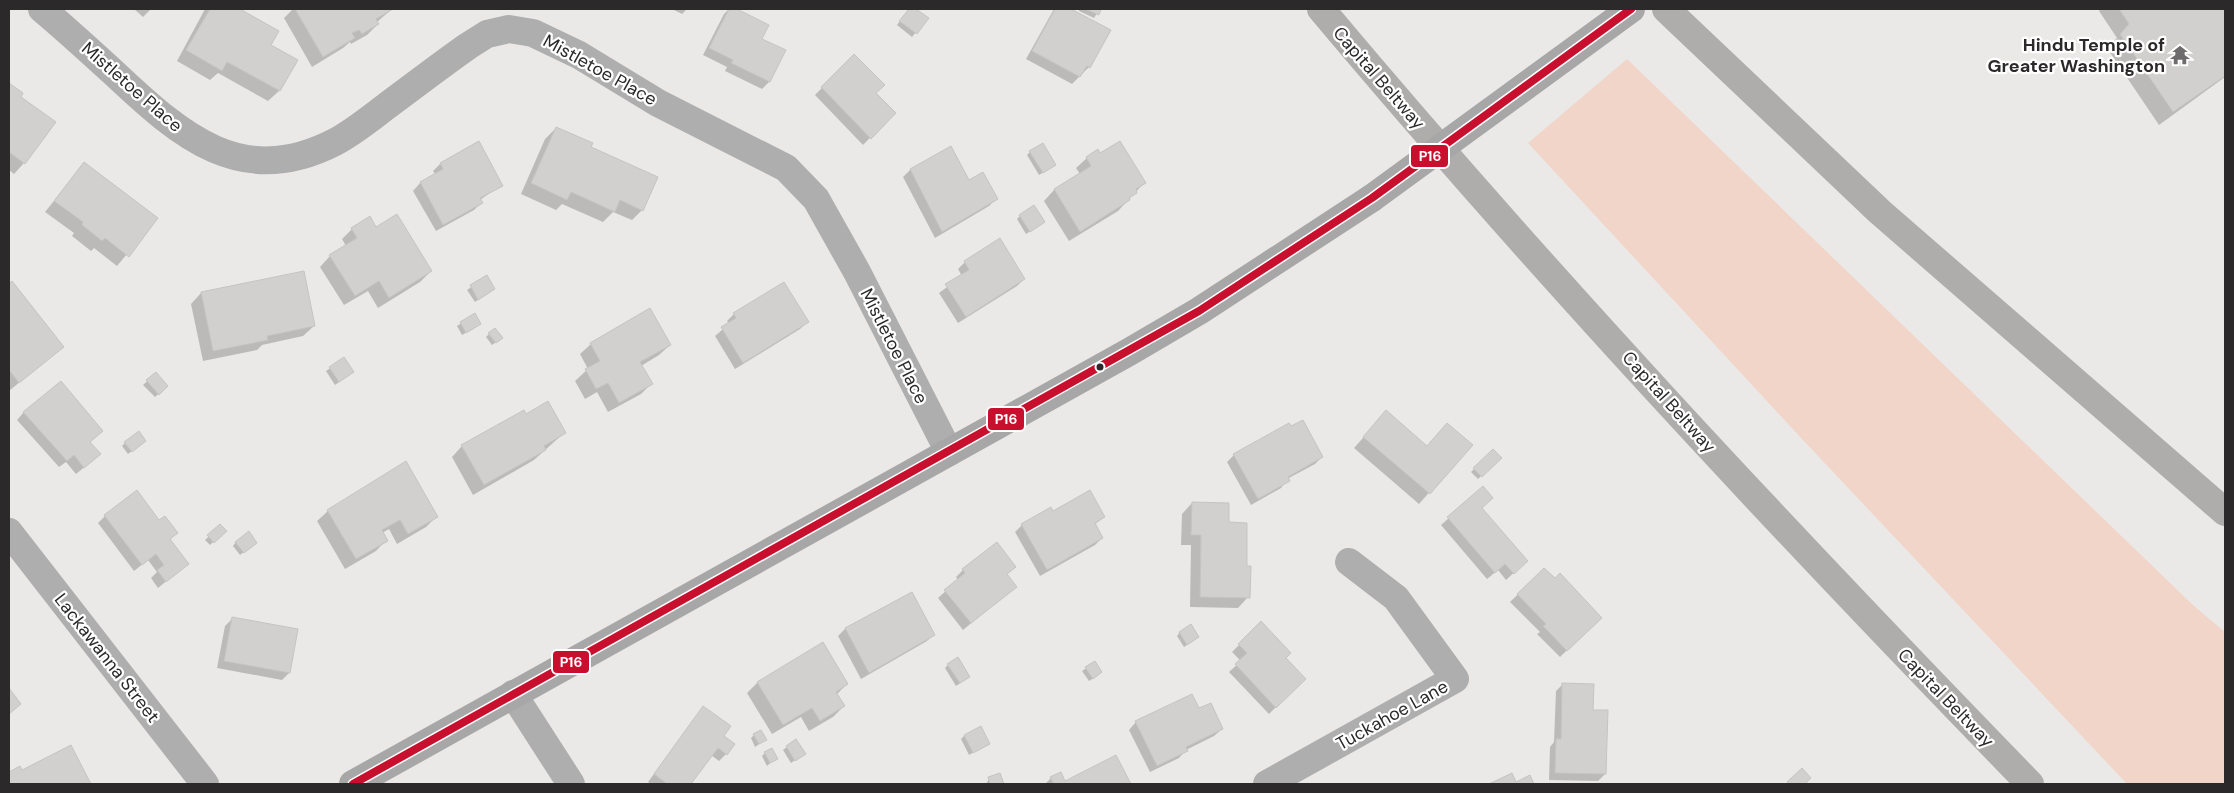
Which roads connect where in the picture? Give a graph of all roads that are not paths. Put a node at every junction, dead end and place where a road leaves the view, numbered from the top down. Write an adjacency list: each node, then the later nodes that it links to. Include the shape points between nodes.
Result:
1 (42, 9): 5 (street, Mistletoe Place, via 179,130 242,159 273,161 298,157 336,141 487,34 509,29 533,33 580,55 658,103 769,157 799,179 816,199 857,272)
2 (1321, 9): 14 (highway, Capital Beltway, via 1398,102 1660,393 1843,591)
3 (1631, 9): 5 (main road, bridge, via 1372,198 1199,311)
4 (1666, 9): 6 (highway, via 1880,212)
5 (948, 452): 9 (main road)
6 (2225, 512)
7 (9, 532): 10 (street, Lackawanna Street)
8 (1350, 562): 13 (street, Tuckahoe Lane, via 1396,598 1455,679)
9 (513, 694): 11 (main road); 12 (street)
10 (205, 784)
11 (353, 784)
12 (571, 784)
13 (1267, 784)
14 (2030, 784)

